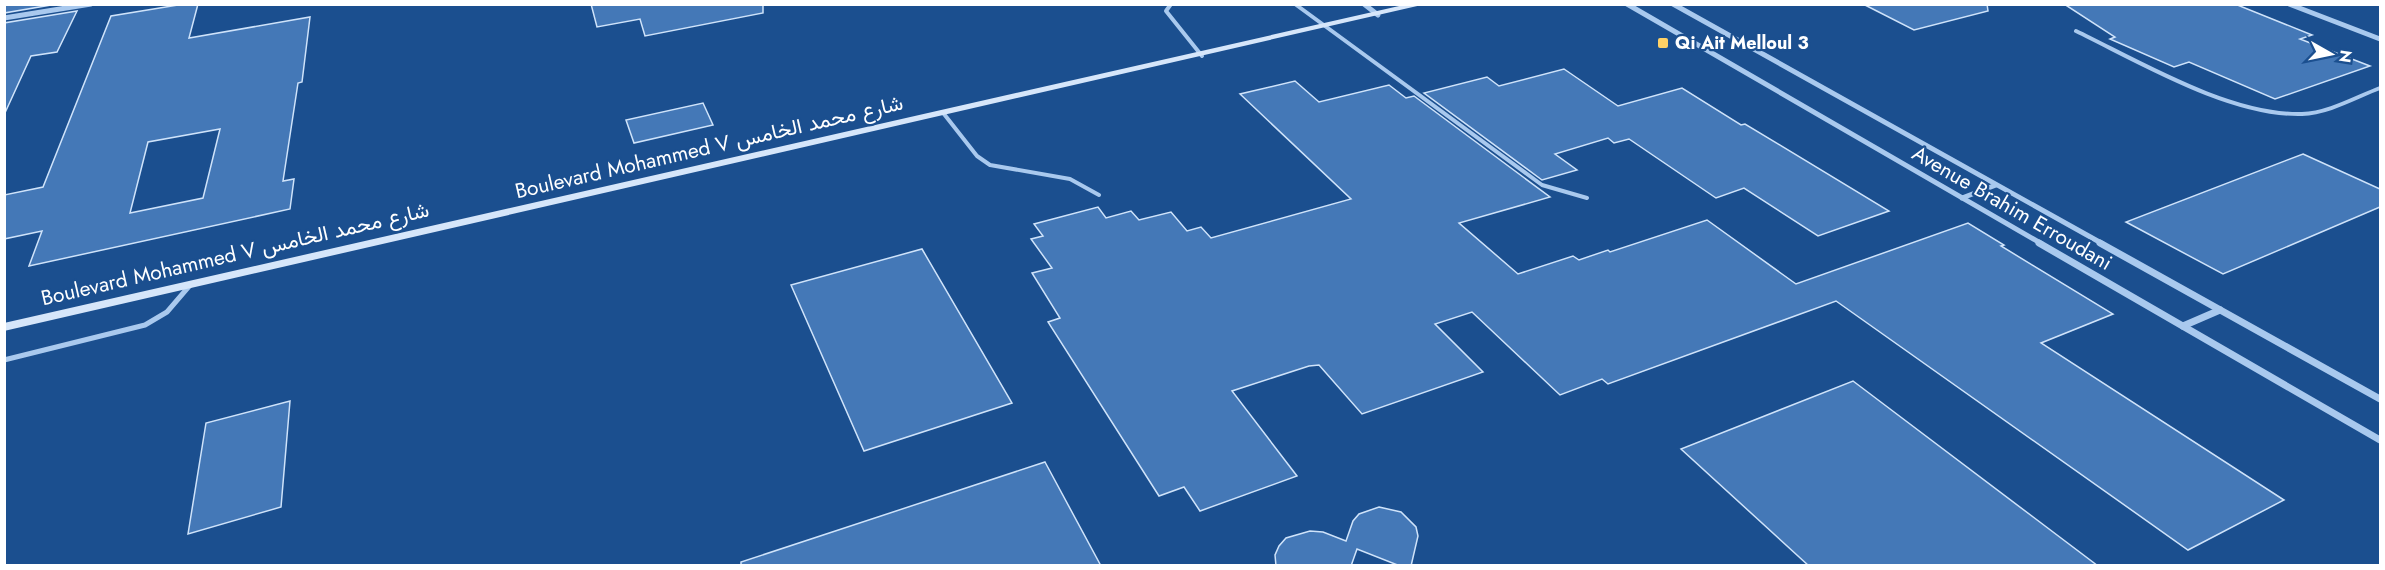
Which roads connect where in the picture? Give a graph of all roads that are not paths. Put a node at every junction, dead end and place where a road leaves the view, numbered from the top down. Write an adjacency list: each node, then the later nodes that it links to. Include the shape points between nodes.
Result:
1 (92, 4): 10 (street)
2 (1171, 4): 14 (lane, via 1167,11)
3 (1295, 4): 11 (lane)
4 (1364, 4): 9 (street)
5 (1422, 4): 9 (main road, Boulevard Mohammed V شارع محمد الخامس)
6 (1627, 4): 20 (street, Avenue Brahim Erroudani)
7 (1672, 4): 17 (street, Avenue Brahim Erroudani)
8 (2289, 4): 13 (street)
9 (1378, 15): 11 (main road, Boulevard Mohammed V شارع محمد الخامس)
10 (4, 18)
11 (1326, 28): 14 (main road, Boulevard Mohammed V شارع محمد الخامس); 19 (lane, via 1542,185)
12 (2076, 31): 15 (lane, via 2200,90 2269,111 2304,114)
13 (2380, 39)
14 (1202, 56): 16 (main road, Boulevard Mohammed V شارع محمد الخامس)
15 (2380, 88)
16 (944, 114): 18 (lane, via 977,156 990,165 1070,179); 21 (main road, Boulevard Mohammed V شارع محمد الخامس)
17 (1996, 185): 20 (street); 22 (street, Avenue Brahim Erroudani)
18 (1099, 195)
19 (1587, 198)
20 (1962, 198): 23 (street, Avenue Brahim Erroudani)
21 (191, 284): 24 (main road, Boulevard Mohammed V شارع محمد الخامس); 25 (lane, via 167,312 145,325)
22 (2220, 310): 23 (street); 26 (street, Avenue Brahim Erroudani)
23 (2183, 326): 27 (street, Avenue Brahim Erroudani)
24 (4, 327)
25 (4, 360)
26 (2380, 399)
27 (2380, 440)

